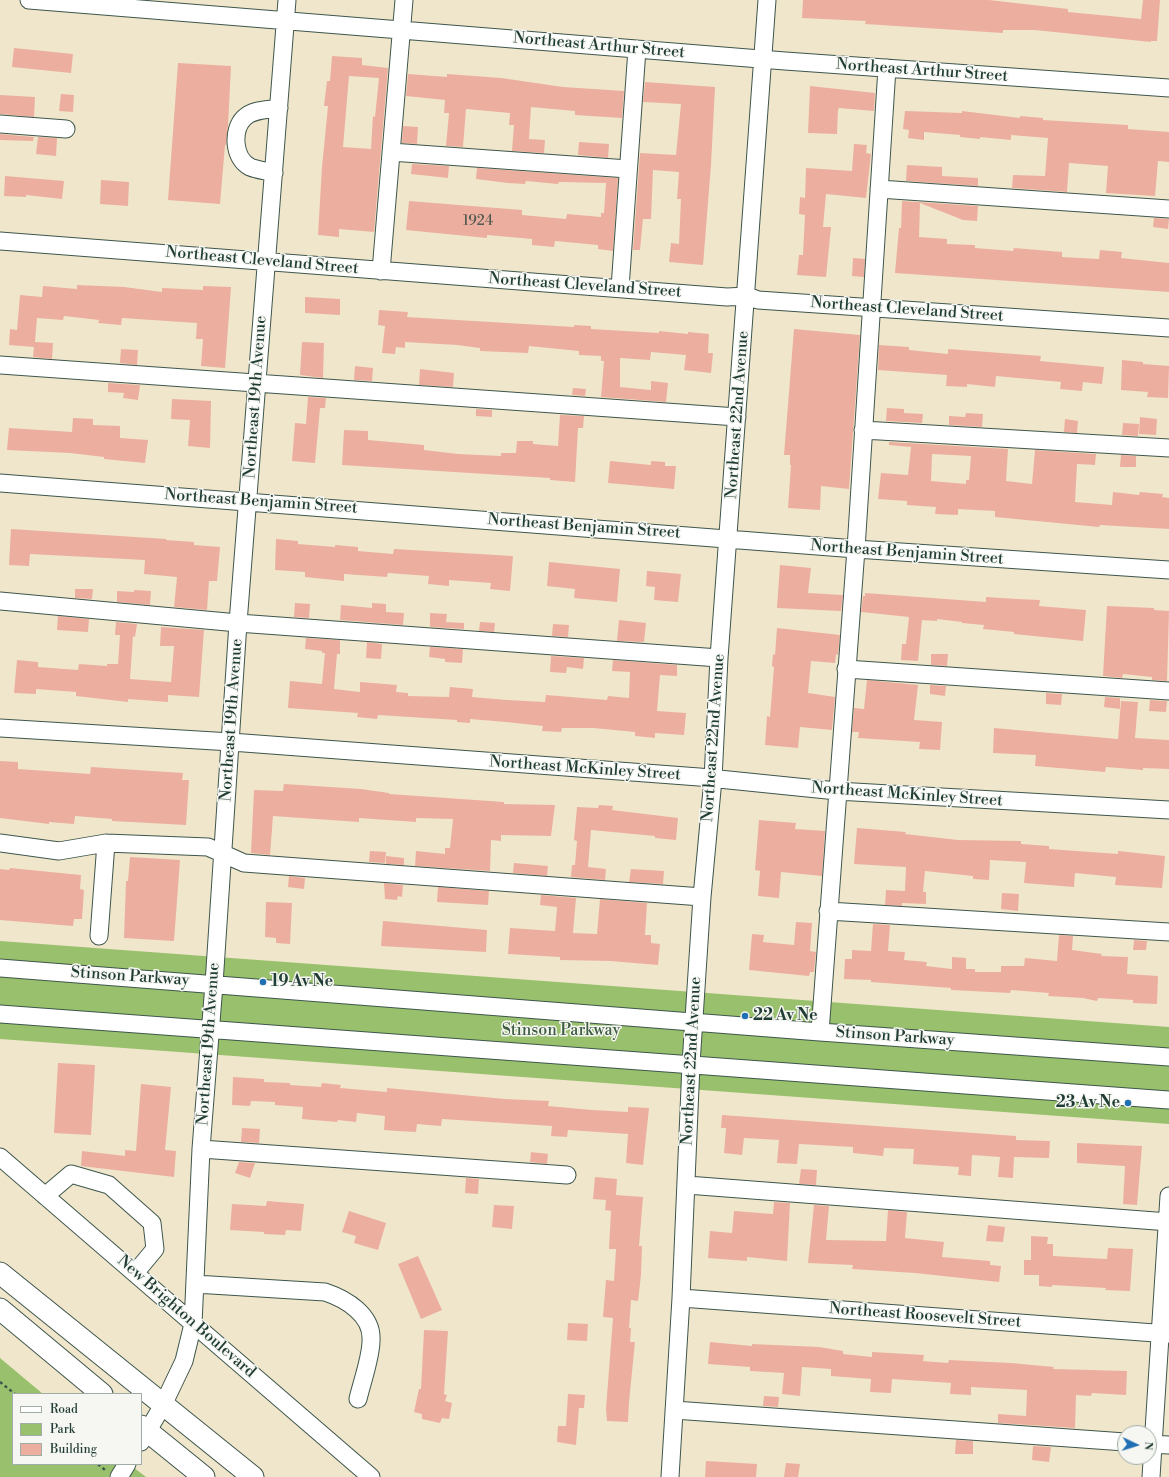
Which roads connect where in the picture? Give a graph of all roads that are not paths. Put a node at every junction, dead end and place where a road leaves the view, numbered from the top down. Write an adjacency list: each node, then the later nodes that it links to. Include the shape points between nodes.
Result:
1 (29, 0): 5 (street, Northeast Arthur Street)
2 (287, 0): 5 (street, Northeast 19th Avenue)
3 (404, 0): 6 (street)
4 (767, 0): 8 (street, Northeast 22nd Avenue)
5 (285, 20): 6 (street, Northeast Arthur Street); 11 (street, Northeast 19th Avenue)
6 (402, 30): 7 (street, Northeast Arthur Street); 14 (street)
7 (637, 49): 8 (street, Northeast Arthur Street); 15 (street)
8 (762, 59): 9 (street, Northeast Arthur Street); 23 (street, Northeast 22nd Avenue)
9 (887, 68): 10 (street, Northeast Arthur Street); 17 (street)
10 (1169, 88)
11 (280, 108): 16 (street, Northeast 19th Avenue); 16 (street, via 254,112 244,118 236,129 236,145 241,158 249,166)
12 (0, 124): 13 (street)
13 (66, 129)
14 (391, 152): 15 (street); 21 (street)
15 (628, 169): 22 (street)
16 (274, 173): 20 (street, Northeast 19th Avenue)
17 (879, 189): 18 (street); 24 (street)
18 (1169, 209)
19 (0, 240): 20 (street, Northeast Cleveland Street)
20 (267, 261): 21 (street, Northeast Cleveland Street); 27 (street, Northeast 19th Avenue)
21 (381, 271): 22 (street, Northeast Cleveland Street)
22 (620, 288): 23 (street, Northeast Cleveland Street, via 727,298)
23 (747, 296): 24 (street, Northeast Cleveland Street, via 758,300); 28 (street, Northeast 22nd Avenue)
24 (871, 307): 25 (street, Northeast Cleveland Street); 29 (street)
25 (1169, 328)
26 (0, 364): 27 (street)
27 (257, 384): 28 (street); 32 (street, Northeast 19th Avenue)
28 (737, 417): 33 (street, Northeast 22nd Avenue)
29 (863, 430): 30 (street); 34 (street)
30 (1169, 448)
31 (0, 483): 32 (street, Northeast Benjamin Street)
32 (248, 501): 33 (street, Northeast Benjamin Street); 37 (street, Northeast 19th Avenue)
33 (728, 539): 34 (street, Northeast Benjamin Street); 38 (street, Northeast 22nd Avenue)
34 (856, 550): 35 (street, Northeast Benjamin Street); 39 (street)
35 (1169, 570)
36 (0, 601): 37 (street)
37 (238, 623): 38 (street); 42 (street, Northeast 19th Avenue)
38 (719, 658): 43 (street, Northeast 22nd Avenue)
39 (846, 669): 40 (street); 44 (street)
40 (1169, 691)
41 (0, 728): 42 (street, Northeast McKinley Street)
42 (231, 742): 43 (street, Northeast McKinley Street); 48 (street, Northeast 19th Avenue)
43 (712, 779): 44 (street, Northeast McKinley Street); 49 (street, Northeast 22nd Avenue)
44 (837, 791): 45 (street, Northeast McKinley Street); 50 (street)
45 (1169, 810)
46 (0, 843): 47 (street, via 59,851)
47 (106, 843): 48 (street, via 208,848); 52 (street)
48 (223, 854): 49 (street, via 244,863); 54 (street, Northeast 19th Avenue)
49 (702, 897): 56 (street, Northeast 22nd Avenue)
50 (828, 911): 51 (street); 58 (street)
51 (1169, 932)
52 (99, 936)
53 (0, 968): 54 (street, Stinson Parkway)
54 (214, 984): 56 (street, Stinson Parkway); 57 (street, Northeast 19th Avenue)
55 (0, 1014): 57 (street)
56 (694, 1022): 58 (street, Stinson Parkway); 60 (street, Northeast 22nd Avenue)
57 (210, 1029): 60 (street); 62 (street, Northeast 19th Avenue)
58 (820, 1032): 59 (street, Stinson Parkway)
59 (1169, 1057)
60 (691, 1064): 61 (street); 65 (street, Northeast 22nd Avenue)
61 (1169, 1100)
62 (201, 1149): 64 (street); 71 (street, Northeast 19th Avenue)
63 (0, 1157): 66 (street, New Brighton Boulevard)
64 (567, 1175)
65 (686, 1184): 68 (street); 72 (street, Northeast 22nd Avenue)
66 (45, 1196): 70 (street, New Brighton Boulevard); 70 (street, via 70,1174 109,1185 152,1223 155,1248)
67 (1169, 1196): 68 (street)
68 (1168, 1222): 75 (street)
69 (0, 1273): 78 (main road)
70 (135, 1274): 74 (street, New Brighton Boulevard)
71 (195, 1284): 74 (street, Northeast 19th Avenue); 77 (street, via 325,1292 342,1298 357,1309 367,1322 372,1340)
72 (681, 1298): 75 (street, Northeast Roosevelt Street); 79 (street, Northeast 22nd Avenue)
73 (0, 1310): 76 (main road)
74 (193, 1324): 78 (street, Northeast 19th Avenue, via 184,1361); 88 (street, New Brighton Boulevard)
75 (1164, 1333): 82 (street)
76 (101, 1393)
77 (358, 1399)
78 (163, 1405): 80 (street, Northeast 19th Avenue); 87 (main road)
79 (674, 1410): 81 (street); 89 (street, Northeast 22nd Avenue)
80 (143, 1433): 86 (main road)
81 (1117, 1441)
82 (1157, 1445)
83 (126, 1465): 85 (street)
84 (1153, 1465): 90 (street)
85 (119, 1477)
86 (204, 1477)
87 (253, 1477)
88 (372, 1477)
89 (670, 1477)
90 (1151, 1477)

